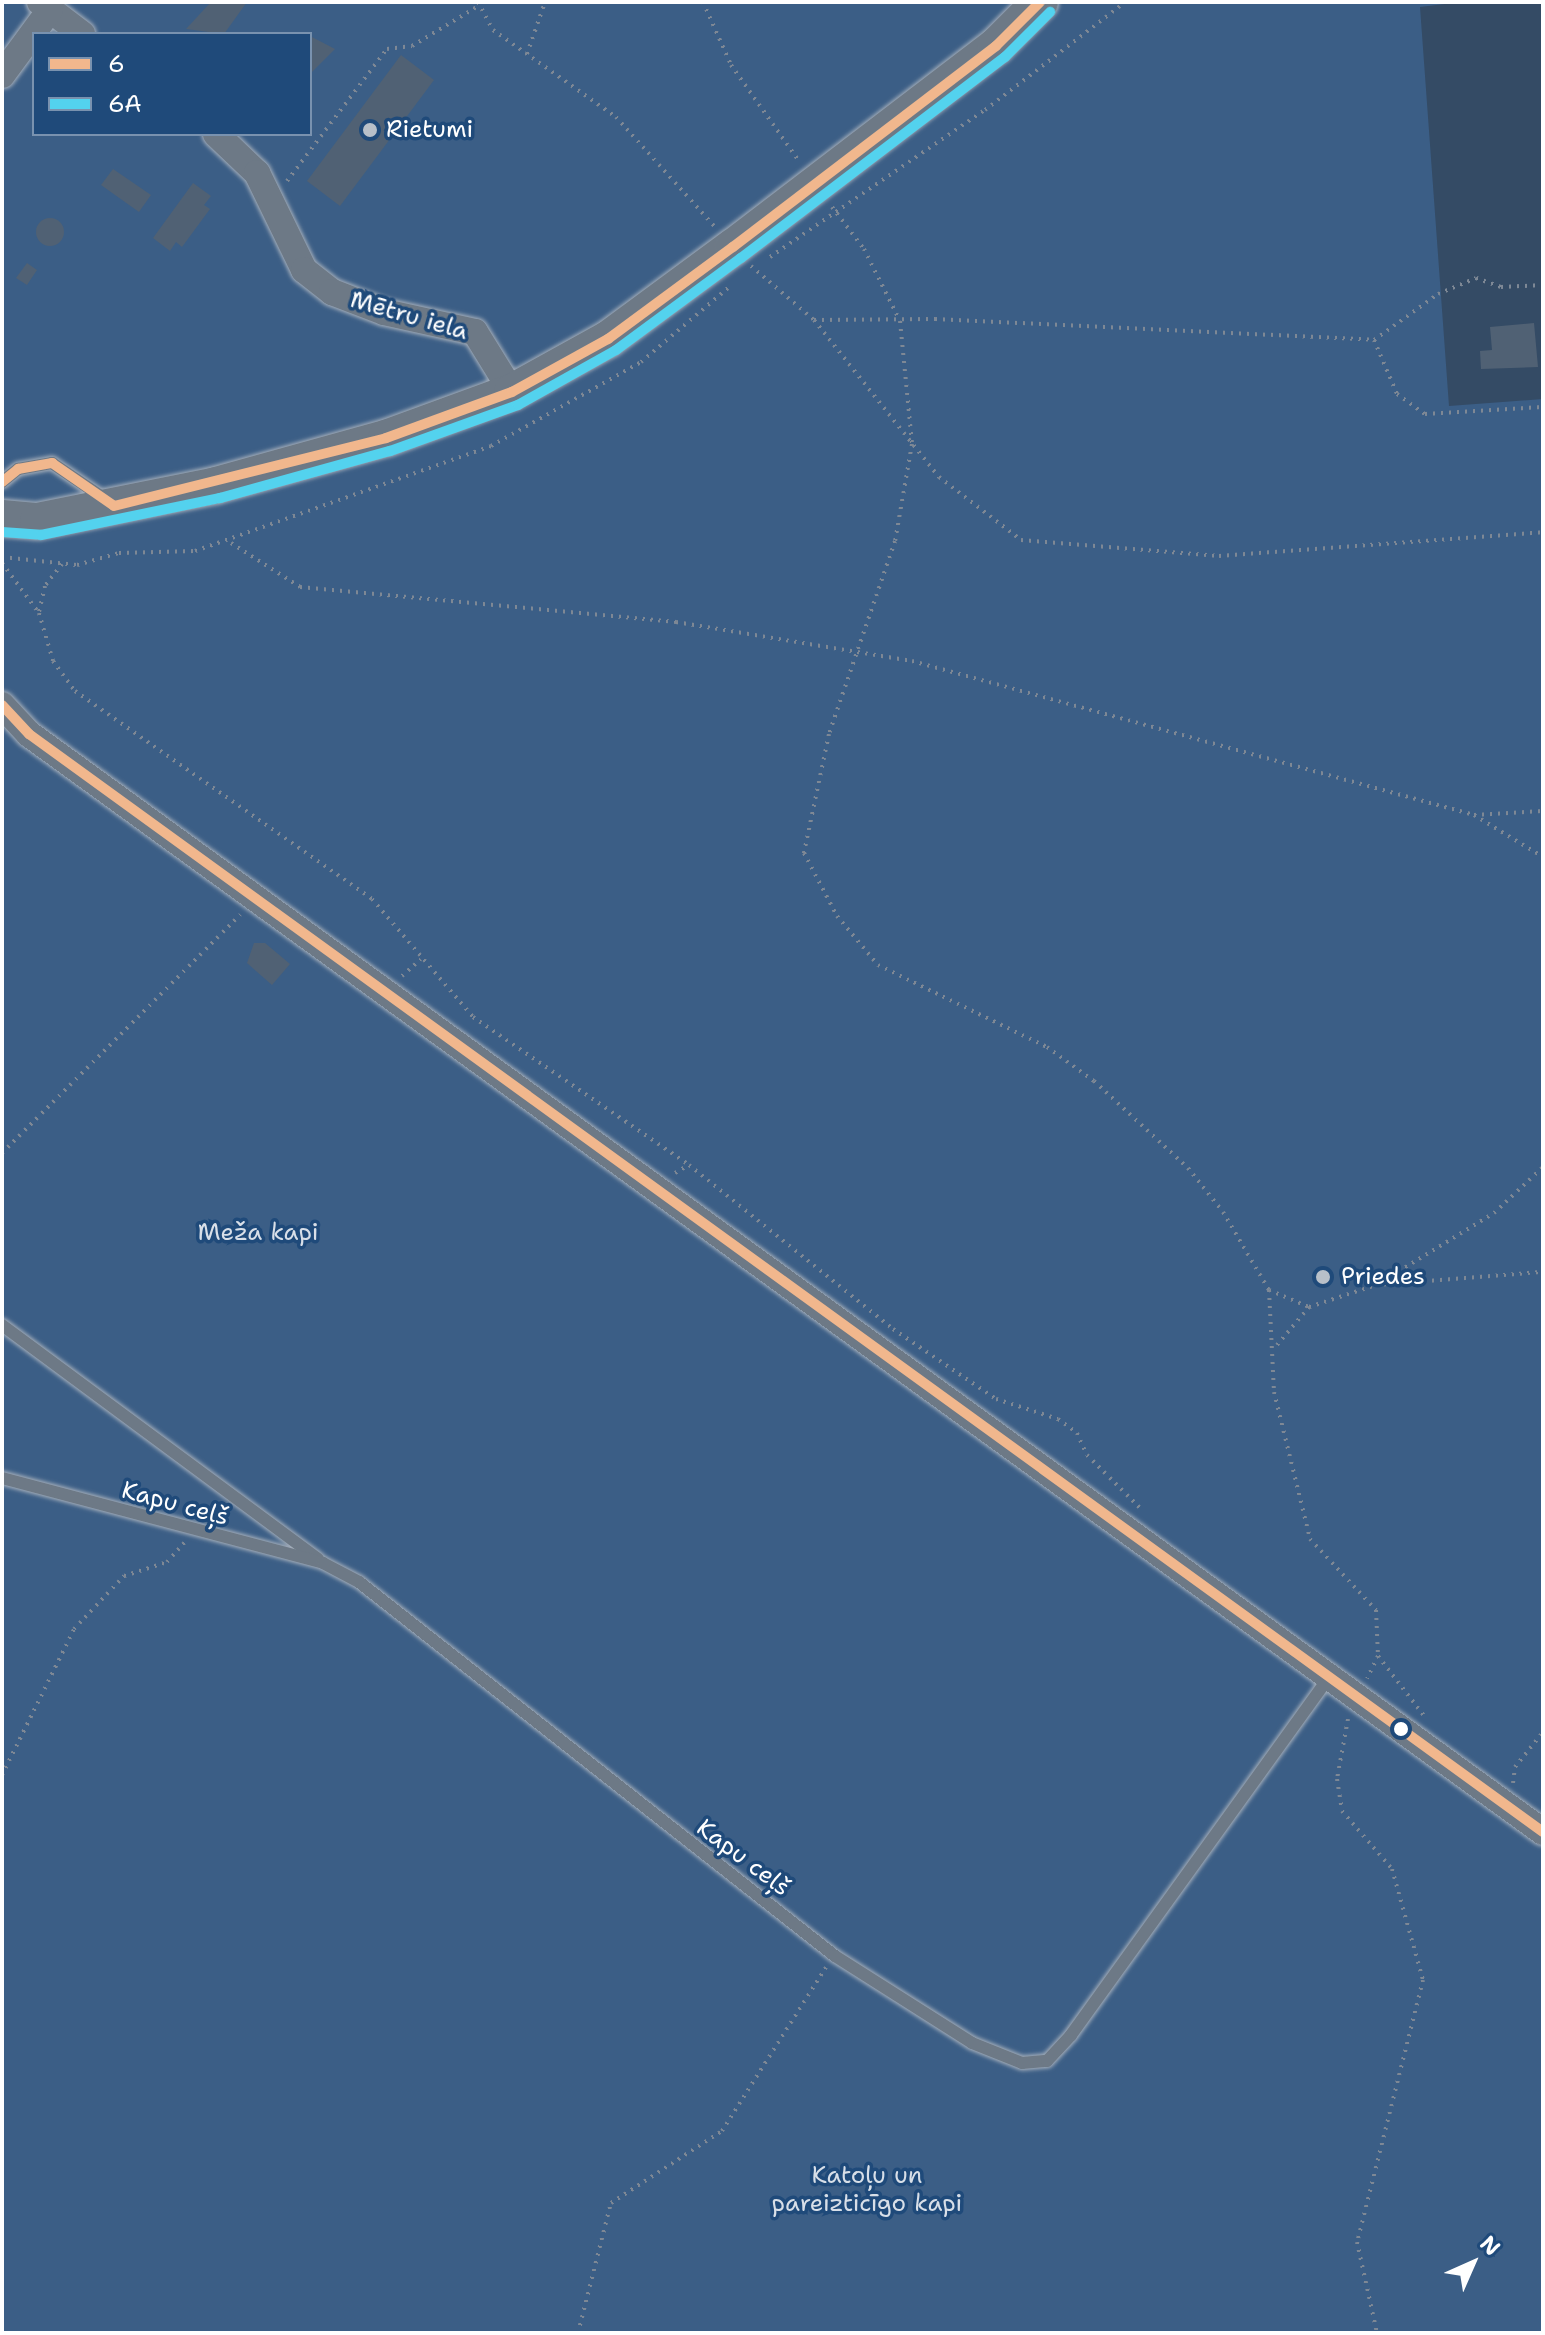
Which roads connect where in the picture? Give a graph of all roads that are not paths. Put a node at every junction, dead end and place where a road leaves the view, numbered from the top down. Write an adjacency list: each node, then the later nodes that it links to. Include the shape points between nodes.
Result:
1 (1040, 2): 6 (street, via 996,46 733,247 608,339)
2 (45, 6): 3 (street); 4 (street)
3 (79, 32)
4 (2, 75)
5 (218, 136): 6 (street, Mētru iela, via 257,173 291,250 332,292 475,332)
6 (512, 392): 8 (street, via 386,438)
7 (2, 482): 8 (lane, via 18,469 52,463)
8 (114, 506): 9 (street, via 38,521)
9 (2, 518)
10 (2, 705): 14 (street, via 29,734)
11 (2, 1325): 13 (lane)
12 (2, 1478): 13 (lane, Kapu ceļš, via 192,1533)
13 (323, 1563): 14 (lane, Kapu ceļš, via 473,1666 835,1956 972,2043 1022,2063 1047,2061)
14 (1349, 1686): 15 (street)
15 (1543, 1832)

